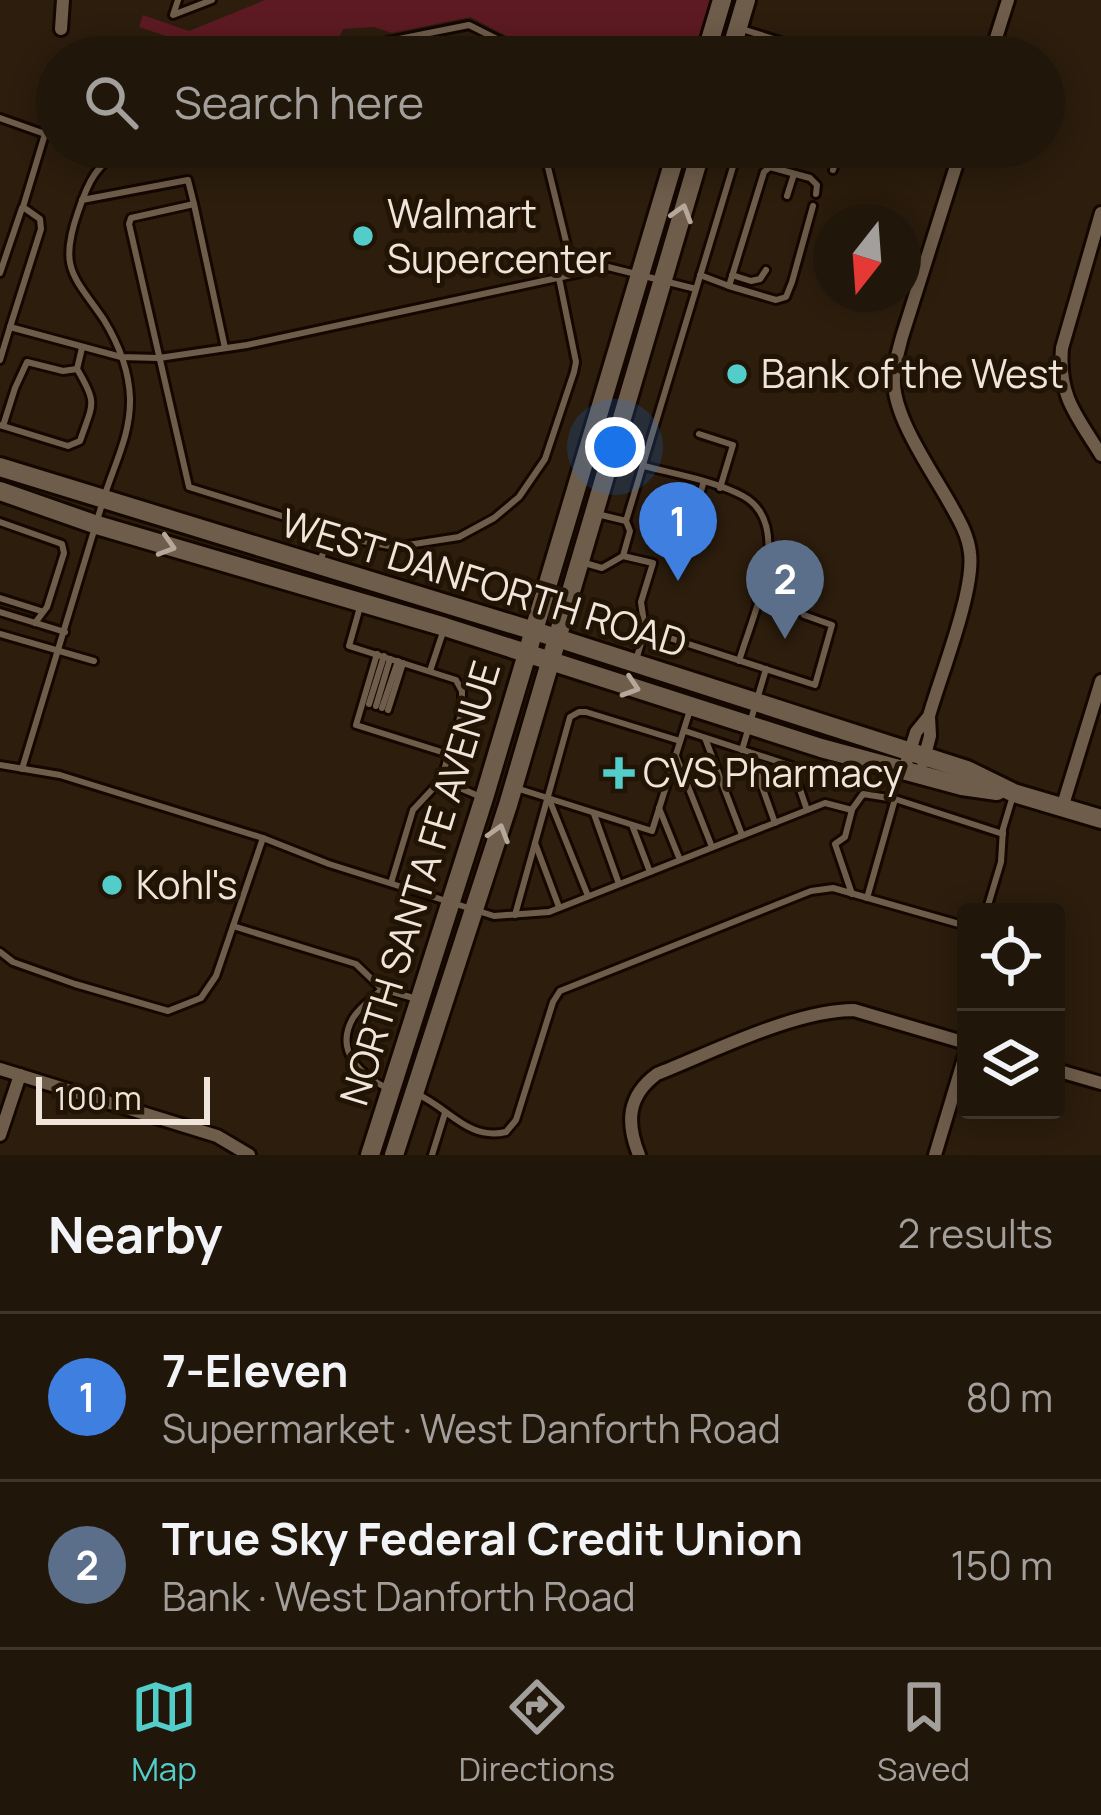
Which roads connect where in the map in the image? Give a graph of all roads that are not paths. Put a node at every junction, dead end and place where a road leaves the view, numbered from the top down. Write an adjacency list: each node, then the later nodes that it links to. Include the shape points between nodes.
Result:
1 (63, 0): 9 (street)
2 (178, 0): 3 (lane, via 173,15)
3 (212, 0)
4 (722, 0): 12 (main road)
5 (733, 0): 8 (main road, via 729,17)
6 (746, 0): 8 (main road)
7 (1008, 0): 15 (street)
8 (737, 27): 13 (main road); 14 (lane)
9 (62, 29)
10 (414, 36): 11 (lane, via 469,25)
11 (491, 36)
12 (711, 36)
13 (735, 36)
14 (765, 36)
15 (997, 36)
16 (0, 118): 17 (lane)
17 (36, 131)
18 (36, 163): 33 (lane)
19 (99, 168): 30 (lane)
20 (548, 168): 37 (lane)
21 (672, 168): 40 (main road, NORTH SANTA FE AVENUE)
22 (696, 168): 42 (main road, NORTH SANTA FE AVENUE, one-way to 22)
23 (733, 168): 38 (lane)
24 (769, 168): 39 (lane)
25 (773, 168): 27 (lane)
26 (956, 168): 106 (street, via 895,368 907,425 961,522 971,558 928,716 931,736)
27 (794, 174): 28 (lane, via 817,185); 29 (lane)
28 (816, 194)
29 (788, 196)
30 (82, 200): 31 (lane, via 188,180); 48 (lane, via 71,268)
31 (194, 204): 47 (lane); 49 (lane, via 129,224)
32 (813, 206): 43 (lane, via 786,296 776,301)
33 (22, 207): 36 (lane); 45 (lane, via 41,229)
34 (1101, 213): 55 (street, via 1062,348 1062,386)
35 (766, 270): 39 (lane, via 752,281)
36 (0, 272)
37 (574, 274): 40 (lane, via 608,267); 41 (lane)
38 (700, 275): 43 (lane); 44 (lane)
39 (732, 275): 43 (lane)
40 (639, 276): 42 (lane); 54 (main road, NORTH SANTA FE AVENUE)
41 (559, 278): 47 (lane); 66 (lane, via 577,362 545,459 519,497 459,537 432,542 395,547)
42 (663, 280): 44 (lane); 62 (main road, NORTH SANTA FE AVENUE)
43 (729, 286)
44 (696, 289): 56 (lane)
45 (10, 327): 46 (lane); 50 (lane)
46 (82, 348): 48 (lane); 51 (lane)
47 (225, 348): 49 (lane)
48 (121, 357): 49 (lane); 61 (lane, via 129,422)
49 (159, 358): 66 (lane, via 189,488)
50 (0, 359)
51 (77, 369): 52 (lane, via 27,362); 52 (lane, via 93,404 80,441 68,446)
52 (2, 426)
53 (699, 434): 59 (lane, via 733,445)
54 (586, 454): 62 (main road, via 583,511); 82 (main road, NORTH SANTA FE AVENUE)
55 (1101, 455)
56 (644, 466): 58 (lane); 63 (lane)
57 (0, 467): 61 (main road, WEST DANFORTH ROAD)
58 (704, 483): 59 (lane); 67 (lane)
59 (720, 488): 73 (lane, via 755,503 767,519 770,558)
60 (0, 491): 65 (main road, WEST DANFORTH ROAD)
61 (103, 499): 65 (lane); 71 (main road, WEST DANFORTH ROAD)
62 (593, 514): 63 (lane); 69 (main road, NORTH SANTA FE AVENUE)
63 (626, 521): 68 (lane)
64 (0, 522): 75 (lane, via 62,544)
65 (97, 525): 70 (main road, WEST DANFORTH ROAD, one-way to 70); 83 (lane)
66 (330, 532): 71 (lane)
67 (690, 532)
68 (623, 556): 69 (lane, via 602,568); 81 (lane, via 653,563 641,602)
69 (579, 561): 85 (main road, NORTH SANTA FE AVENUE)
70 (237, 567): 71 (main road, via 313,577); 74 (main road, WEST DANFORTH ROAD)
71 (318, 567): 82 (main road, WEST DANFORTH ROAD)
72 (0, 598): 75 (lane)
73 (757, 600): 77 (lane); 91 (lane)
74 (361, 603): 80 (main road, WEST DANFORTH ROAD); 88 (lane, via 349,646)
75 (41, 611): 79 (lane)
76 (0, 612): 79 (lane)
77 (794, 612)
78 (804, 615): 93 (lane, via 832,625 815,685)
79 (35, 622): 83 (lane)
80 (445, 627): 87 (main road, WEST DANFORTH ROAD); 94 (lane)
81 (645, 630): 91 (lane); 92 (lane)
82 (532, 631): 85 (main road, WEST DANFORTH ROAD); 87 (main road, NORTH SANTA FE AVENUE)
83 (65, 632): 86 (lane)
84 (0, 634): 86 (lane)
85 (556, 638): 90 (main road, NORTH SANTA FE AVENUE); 92 (main road, WEST DANFORTH ROAD)
86 (59, 651): 89 (lane); 108 (lane)
87 (526, 654): 90 (main road, WEST DANFORTH ROAD); 112 (main road, NORTH SANTA FE AVENUE)
88 (390, 658): 88 (lane, via 379,707); 94 (lane); 99 (lane)
89 (94, 661)
90 (550, 661): 97 (main road, WEST DANFORTH ROAD, one-way to 97); 110 (main road, NORTH SANTA FE AVENUE)
91 (739, 661): 93 (lane)
92 (635, 663): 96 (main road, WEST DANFORTH ROAD)
93 (766, 669): 96 (lane)
94 (430, 671): 104 (lane, via 456,680 462,692)
95 (1101, 681): 116 (street)
96 (756, 702): 98 (lane); 106 (main road, WEST DANFORTH ROAD)
97 (691, 706): 98 (main road, WEST DANFORTH ROAD); 100 (lane)
98 (749, 725): 103 (lane); 106 (main road, WEST DANFORTH ROAD)
99 (369, 729): 99 (lane, via 375,719); 104 (lane)
100 (683, 730): 101 (lane); 102 (lane)
101 (704, 737): 103 (lane); 124 (lane)
102 (680, 741): 105 (lane); 113 (lane, via 579,712 570,717)
103 (746, 751): 117 (lane, via 792,766); 121 (lane)
104 (449, 754): 109 (lane)
105 (676, 755): 115 (lane); 127 (lane)
106 (914, 763): 111 (main road, WEST DANFORTH ROAD, via 967,770)
107 (0, 765): 108 (lane)
108 (22, 769): 125 (lane)
109 (441, 780): 112 (lane); 130 (lane, via 413,809)
110 (513, 787): 113 (lane); 138 (main road, NORTH SANTA FE AVENUE, one-way to 110)
111 (1014, 793): 116 (main road, WEST DANFORTH ROAD); 123 (lane)
112 (484, 798): 135 (main road, NORTH SANTA FE AVENUE)
113 (549, 798): 119 (lane); 126 (lane); 133 (lane)
114 (895, 800): 118 (lane, via 863,794); 123 (lane); 134 (lane)
115 (659, 808): 122 (lane, via 652,831); 128 (lane)
116 (1062, 808): 120 (main road, WEST DANFORTH ROAD)
117 (807, 810): 118 (lane, via 825,803); 121 (lane)
118 (852, 810): 132 (lane, via 835,844)
119 (594, 814): 122 (lane); 131 (lane)
120 (1101, 819)
121 (775, 823): 124 (lane)
122 (632, 825): 129 (lane)
123 (1003, 833): 136 (lane)
124 (742, 836): 127 (lane)
125 (263, 838): 130 (lane); 141 (lane)
126 (535, 843): 137 (lane); 139 (lane)
127 (712, 848): 128 (lane)
128 (680, 860): 129 (lane)
129 (650, 872): 131 (lane)
130 (391, 883): 135 (lane)
131 (619, 884): 133 (lane)
132 (852, 894): 134 (lane); 154 (lane, via 811,891 560,991 513,1127 491,1135 469,1130)
133 (588, 896): 137 (lane)
134 (867, 898): 140 (lane)
135 (452, 902): 138 (lane); 144 (main road, NORTH SANTA FE AVENUE)
136 (989, 903)
137 (560, 908): 139 (lane)
138 (475, 909): 139 (lane); 146 (main road, NORTH SANTA FE AVENUE)
139 (515, 916)
140 (957, 923)
141 (233, 926): 142 (lane, via 201,998 168,1011); 143 (lane, via 356,964)
142 (0, 952)
143 (382, 989): 144 (lane); 153 (lane, via 355,1015 347,1043 364,1077)
144 (421, 1000): 146 (main road, via 431,1005); 153 (main road, NORTH SANTA FE AVENUE)
145 (957, 1044): 161 (street, via 854,1010 801,1018 644,1083 629,1123)
146 (422, 1068): 152 (main road, NORTH SANTA FE AVENUE)
147 (0, 1069): 149 (street)
148 (1065, 1073): 151 (street)
149 (20, 1075): 155 (street); 156 (street, via 217,1136)
150 (957, 1078): 162 (street)
151 (1101, 1083)
152 (413, 1093): 154 (lane); 159 (main road, NORTH SANTA FE AVENUE)
153 (388, 1096): 157 (main road, NORTH SANTA FE AVENUE); 158 (main road)
154 (446, 1111): 160 (lane)
155 (0, 1135)
156 (249, 1155)
157 (370, 1155)
158 (383, 1155)
159 (394, 1155)
160 (432, 1155)
161 (639, 1155)
162 (935, 1155)

